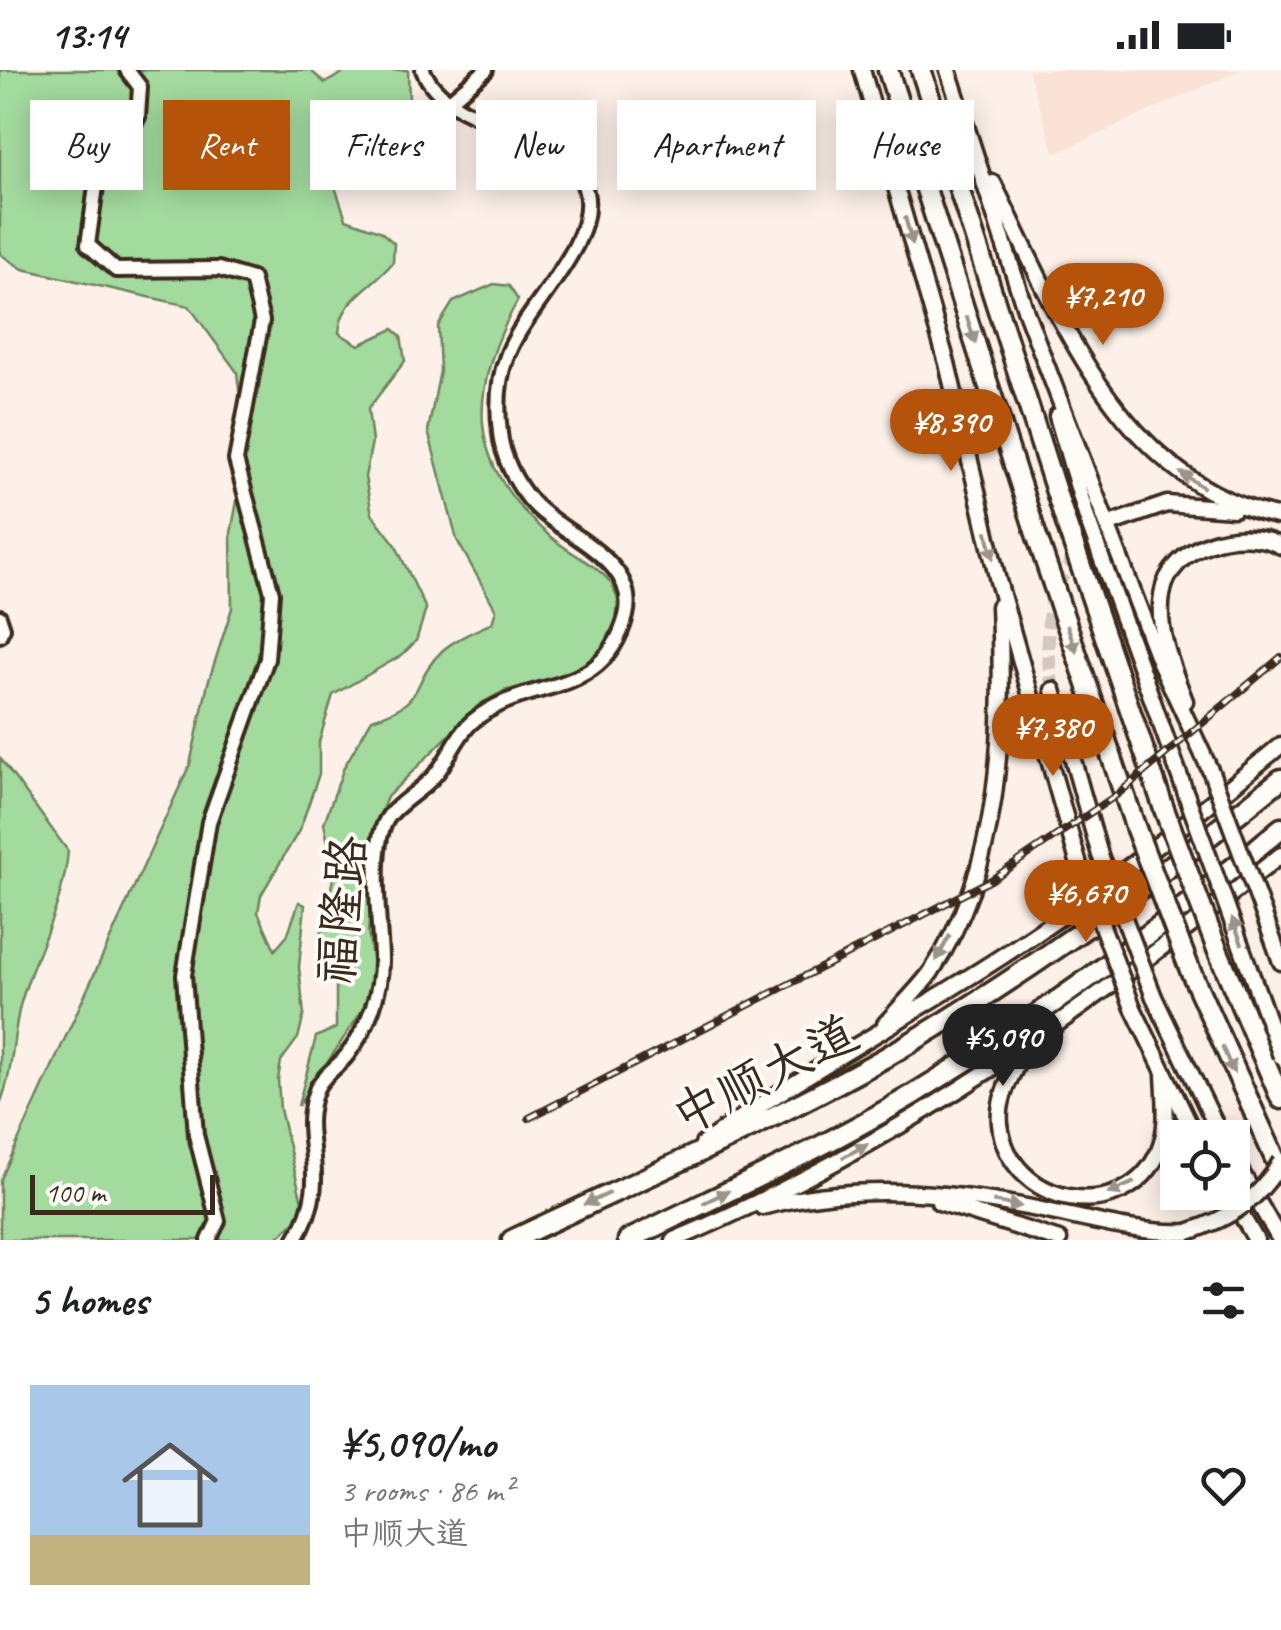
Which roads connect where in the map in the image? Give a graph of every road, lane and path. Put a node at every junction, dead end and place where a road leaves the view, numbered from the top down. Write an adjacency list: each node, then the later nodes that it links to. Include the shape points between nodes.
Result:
1 (127, 70): 43 (street, via 140,86 138,117 98,179 88,245 116,270 219,269 252,279 262,320 236,460 272,593 267,659 209,822 184,975 196,1135 218,1221)
2 (423, 70): 8 (street)
3 (486, 70): 9 (street)
4 (862, 70): 18 (main road, one-way to 18, via 946,362)
5 (888, 70): 37 (highway, one-way to 37, bridge, via 1136,829 1190,970)
6 (921, 70): 32 (highway, bridge, via 1164,809)
7 (948, 70): 10 (main road)
8 (444, 100)
9 (450, 100)
10 (959, 100)
11 (456, 107): 44 (street, 福隆路, via 538,142 565,160 586,191 584,230 506,356 498,394 500,438 532,504 606,560 625,584 627,611 617,642 596,670 498,705 470,722 434,776 388,817 378,842 382,976 348,1054 318,1085 310,1118 317,1190)
12 (974, 142): 13 (main road); 14 (main road, one-way to 12, via 1176,470 1127,422 1061,318)
13 (1026, 312): 23 (main road, via 1158,660); 30 (main road, one-way to 13, bridge, via 1087,518)
14 (1264, 514): 15 (main road); 16 (main road, via 1167,504)
15 (1281, 517)
16 (1116, 522)
17 (1281, 546): 23 (main road, via 1246,534 1217,540 1172,571 1162,593 1168,650)
18 (998, 580): 28 (main road, one-way to 28, via 1003,700 994,805 975,886 930,972); 31 (main road, bridge, via 1078,865)
19 (0, 616): 20 (street)
20 (0, 636)
21 (1053, 690): 34 (main road, bridge, via 1100,855 1154,997)
22 (1281, 744): 28 (main road, via 1169,839 1003,956)
23 (1204, 753): 27 (main road, bridge)
24 (1281, 779): 35 (highway, 中顺大道, via 1178,863 1014,976 886,1057)
25 (1281, 828): 46 (highway, 中顺大道, one-way to 25, via 910,1096 1040,1013)
26 (1281, 855): 29 (main road)
27 (1281, 962)
28 (874, 1036): 35 (main road)
29 (1026, 1048): 31 (main road, one-way to 29, via 1166,1120 1158,1152 1137,1182 1097,1198 1062,1199 1032,1182 1007,1153 1000,1122 1005,1088); 41 (main road, one-way to 29, via 925,1114)
30 (1281, 1056)
31 (1164, 1074): 33 (main road)
32 (1281, 1099)
33 (1187, 1120)
34 (1213, 1120)
35 (683, 1159): 45 (highway, 中顺大道, one-way to 45)
36 (1281, 1161): 39 (main road, one-way to 36, bridge, via 1002,1202 1130,1230 1188,1232 1248,1205)
37 (1281, 1172)
38 (1250, 1187): 49 (main road)
39 (910, 1193): 41 (main road, via 803,1196); 48 (main road)
40 (1238, 1210): 42 (main road)
41 (737, 1213): 47 (main road)
42 (1252, 1234)
43 (209, 1240)
44 (295, 1240)
45 (512, 1240)
46 (628, 1240)
47 (674, 1240)
48 (1058, 1240)
49 (1280, 1240)

